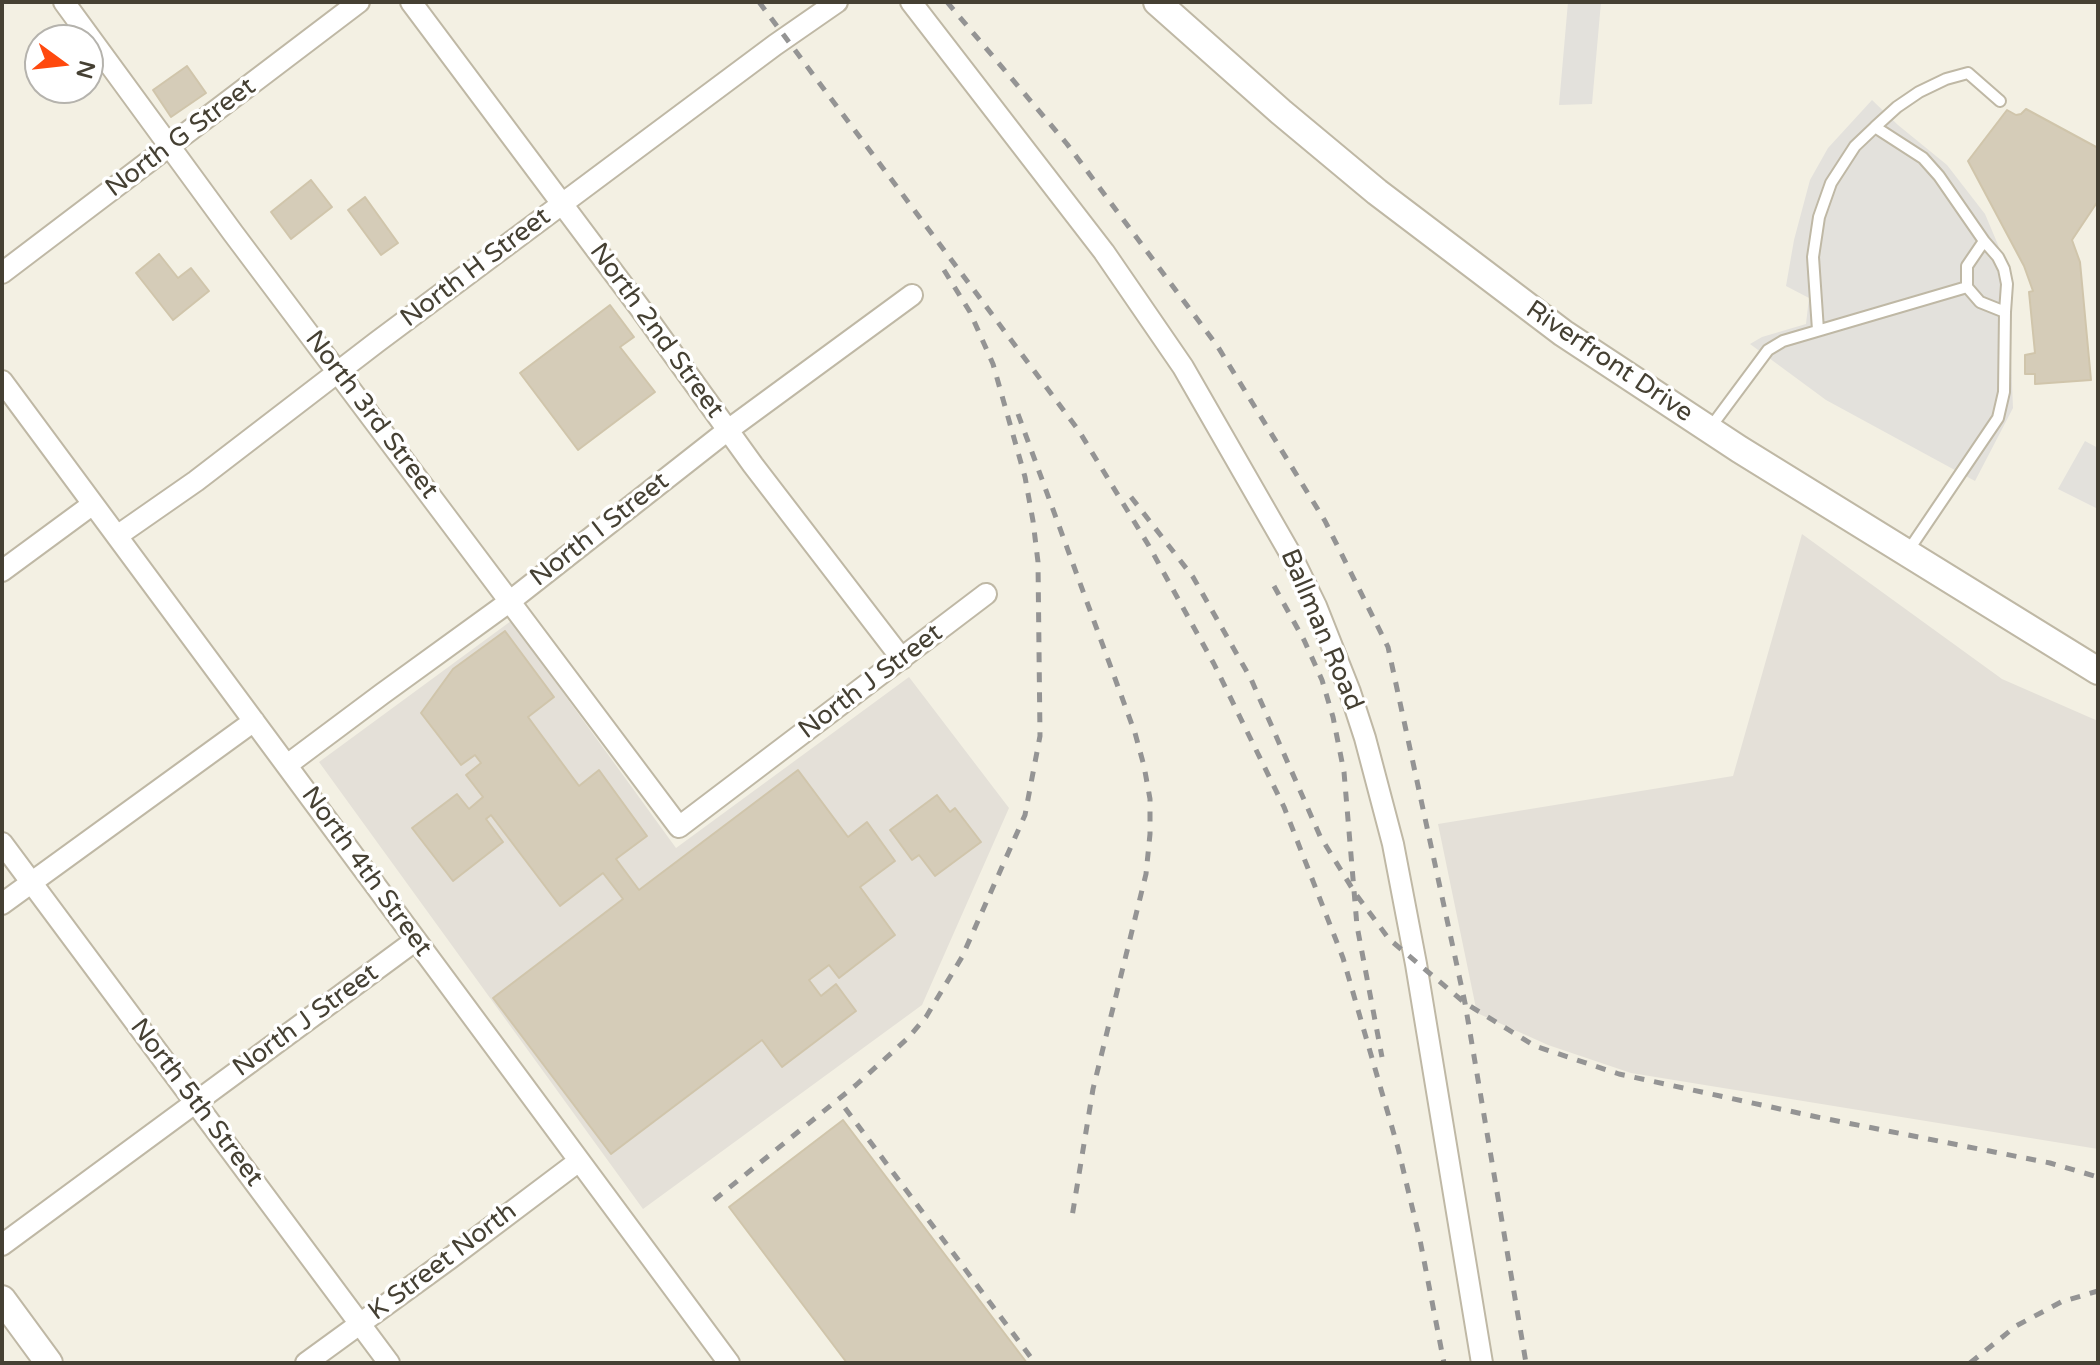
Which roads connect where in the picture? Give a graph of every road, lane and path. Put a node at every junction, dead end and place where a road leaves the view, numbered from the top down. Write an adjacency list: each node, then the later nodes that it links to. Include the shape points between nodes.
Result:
1 (64, 2): 9 (street, North 3rd Street)
2 (359, 2): 9 (street, North G Street)
3 (411, 2): 10 (street, North 2nd Street)
4 (837, 2): 10 (street, North H Street)
5 (911, 2): 45 (street, Ballman Road, via 1104,252 1176,356 1316,606 1365,738 1393,844)
6 (1157, 2): 20 (street, Riverfront Drive, via 1377,192 1563,333)
7 (2000, 101): 8 (lane, via 1968,73 1919,92)
8 (1875, 127): 11 (lane, via 1923,158); 16 (lane, via 1831,183 1819,217 1813,257)
9 (170, 146): 12 (street, North G Street); 17 (street, North 3rd Street)
10 (562, 204): 17 (street, North H Street); 19 (street, North 2nd Street)
11 (1984, 241): 13 (lane, via 1967,266); 15 (lane, via 2004,269)
12 (2, 273)
13 (1967, 287): 15 (lane, via 1980,302); 16 (lane)
14 (912, 295): 19 (street, North I Street)
15 (2005, 312): 23 (lane, via 2004,392 1998,418)
16 (1818, 330): 20 (lane, via 1768,350)
17 (338, 372): 22 (street, North H Street); 26 (street, North 3rd Street)
18 (2, 381): 21 (street, North 4th Street)
19 (728, 430): 26 (street, North I Street); 27 (street, North 2nd Street)
20 (1709, 430): 23 (street, Riverfront Drive)
21 (93, 504): 22 (street, North 4th Street); 24 (street)
22 (117, 536): 29 (street, North 4th Street)
23 (1907, 552): 28 (street, Riverfront Drive)
24 (2, 571)
25 (986, 594): 27 (street, North J Street)
26 (509, 602): 30 (street, North I Street); 31 (street, North 3rd Street)
27 (902, 659): 31 (street, North J Street)
28 (2098, 671)
29 (254, 721): 30 (street, North 4th Street); 33 (street)
30 (287, 765): 35 (street, North 4th Street)
31 (679, 827)
32 (2, 843): 33 (street, North 5th Street)
33 (31, 882): 34 (street); 36 (street, North 5th Street)
34 (2, 904)
35 (416, 940): 36 (street, North J Street); 37 (street, North 4th Street)
36 (196, 1102): 38 (street, North J Street); 40 (street, North 5th Street)
37 (579, 1161): 40 (street, K Street North); 44 (street, North 4th Street)
38 (2, 1245)
39 (2, 1299): 41 (street)
40 (360, 1324): 42 (street, K Street North); 43 (street, North 5th Street)
41 (49, 1363)
42 (306, 1363)
43 (389, 1363)
44 (729, 1363)
45 (1482, 1363)

